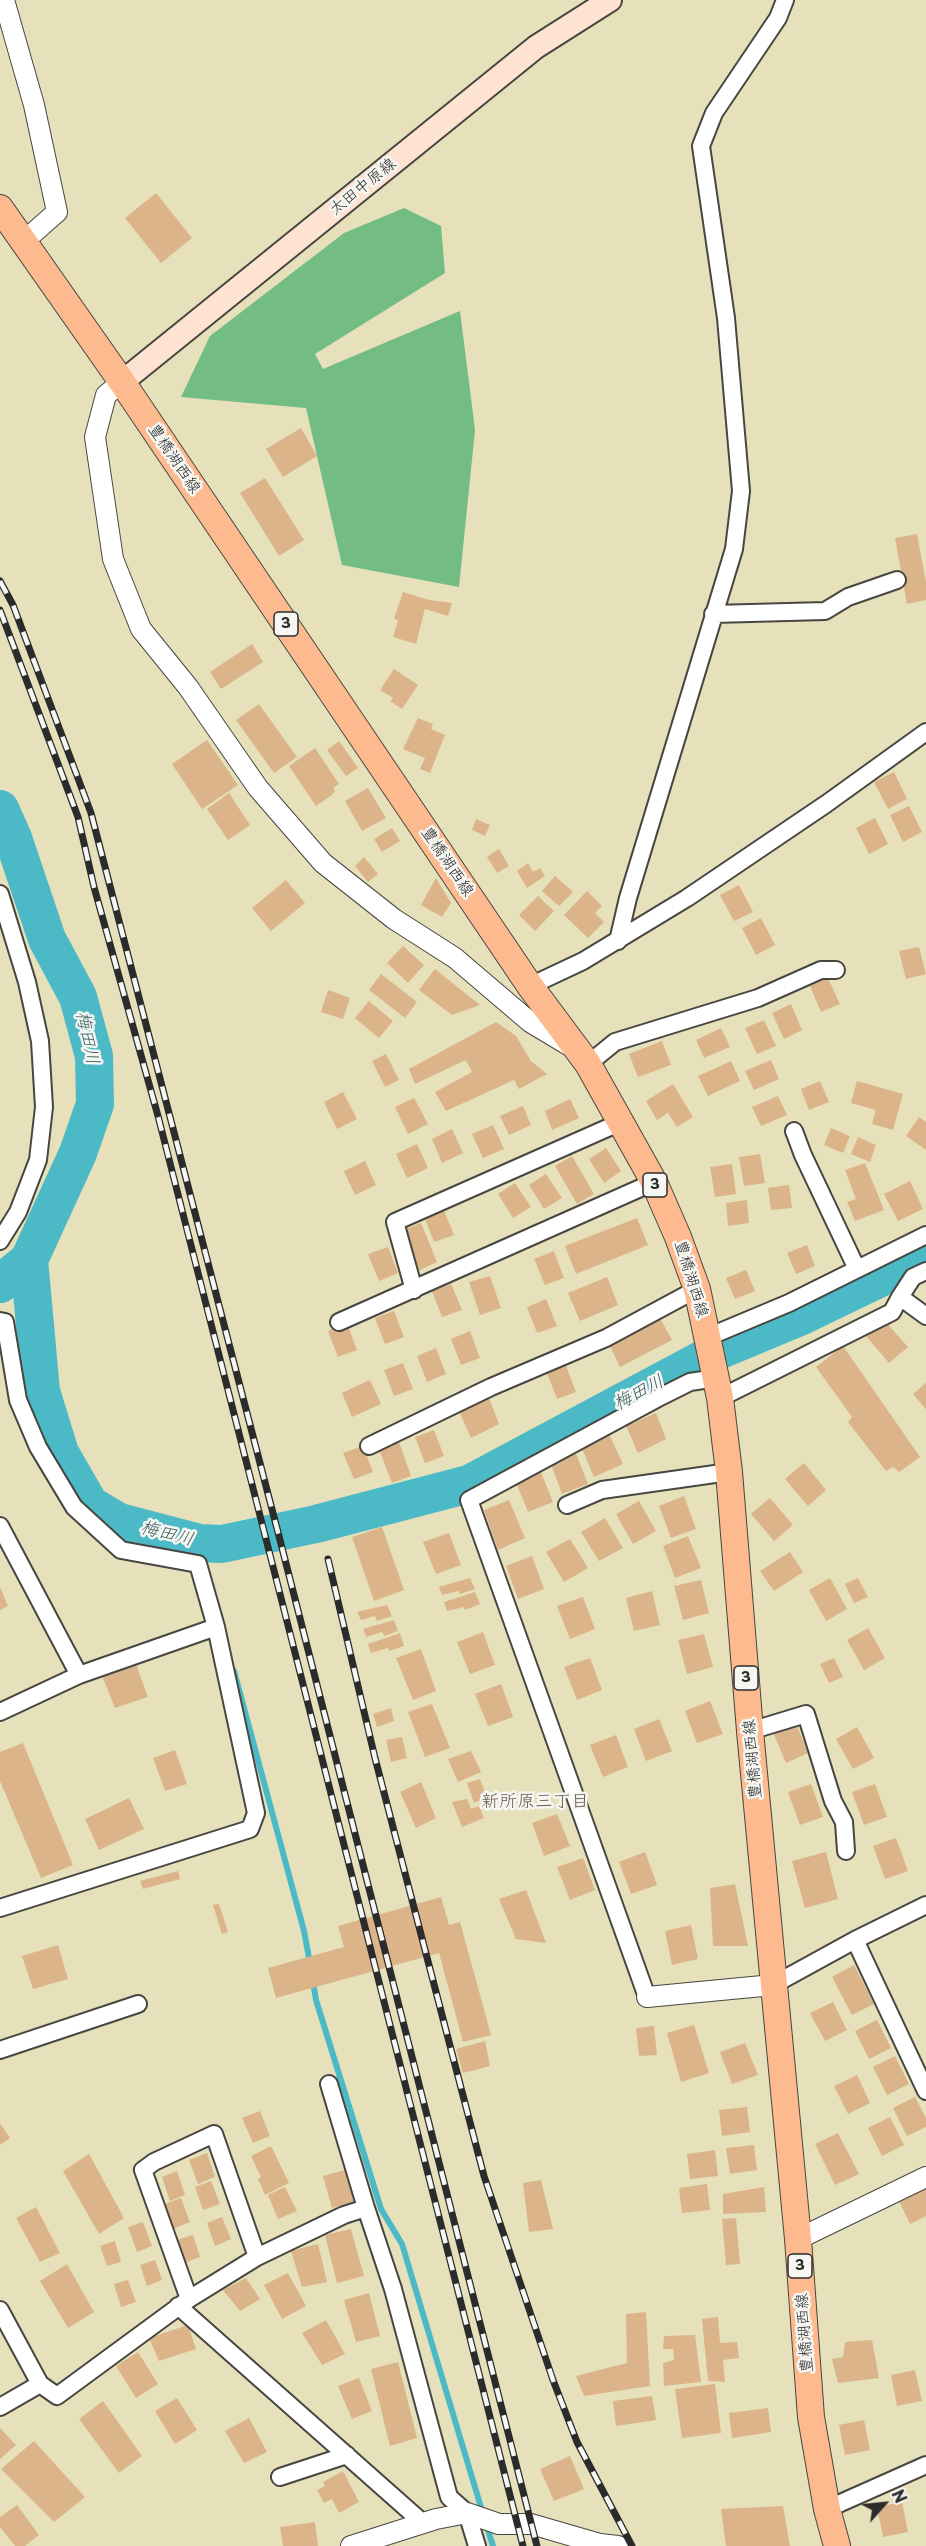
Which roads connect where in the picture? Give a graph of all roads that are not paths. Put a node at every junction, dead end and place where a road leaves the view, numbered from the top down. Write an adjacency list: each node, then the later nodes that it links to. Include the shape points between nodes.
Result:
1 (4, 0): 5 (street, via 34,105 57,212)
2 (610, 0): 6 (main road, 太田中原線, via 536,47)
3 (785, 0): 8 (street, via 778,18 714,113 701,146 726,318 741,490 734,549)
4 (0, 208): 5 (main road, 豊橋湖西線 / 3)
5 (23, 242): 6 (main road, 豊橋湖西線 / 3)
6 (122, 382): 13 (main road, 豊橋湖西線 / 3); 14 (street, via 106,395 95,437 113,559 141,628 188,687 258,788 323,863 393,919 455,958 530,1022)
7 (897, 580): 8 (street, via 848,597 825,610)
8 (713, 614): 11 (street)
9 (926, 732): 11 (street, via 826,804)
10 (0, 894): 19 (street, via 40,1041 44,1107 38,1160 18,1212)
11 (618, 941): 13 (street)
12 (836, 970): 14 (street, via 821,970 758,998 615,1042)
13 (530, 986): 14 (main road, 豊橋湖西線 / 3)
14 (584, 1058): 15 (main road, 豊橋湖西線 / 3)
15 (621, 1122): 17 (main road, 豊橋湖西線 / 3); 23 (street, via 394,1222)
16 (794, 1131): 20 (street)
17 (654, 1182): 22 (main road, 豊橋湖西線 / 3); 23 (street)
18 (926, 1235): 20 (street)
19 (0, 1241)
20 (857, 1269): 28 (street)
21 (926, 1271): 24 (street, via 913,1277)
22 (697, 1289): 28 (main road, 豊橋湖西線 / 3); 30 (street, via 606,1338 491,1387)
23 (414, 1290): 27 (street)
24 (900, 1297): 25 (street); 29 (street, via 892,1312)
25 (926, 1316)
26 (0, 1321): 34 (street, via 5,1322 18,1400 38,1447 74,1507 121,1550 198,1564)
27 (339, 1322)
28 (709, 1340): 29 (main road, 豊橋湖西線 / 3)
29 (717, 1382): 31 (main road, 豊橋湖西線 / 3); 43 (street, via 690,1382 469,1500)
30 (369, 1446)
31 (729, 1472): 32 (street, via 602,1490); 37 (main road, 豊橋湖西線 / 3)
32 (567, 1505)
33 (0, 1526): 35 (street)
34 (216, 1627): 35 (street); 40 (street, via 256,1813 250,1829)
35 (79, 1676): 36 (street)
36 (0, 1712)
37 (750, 1731): 38 (street, via 806,1714 833,1801 844,1822); 42 (main road, 豊橋湖西線 / 3)
38 (846, 1851)
39 (926, 1905): 41 (street)
40 (0, 1908)
41 (855, 1940): 42 (street); 47 (street)
42 (773, 1985): 43 (street); 50 (main road, 豊橋湖西線 / 3)
43 (647, 1997)
44 (138, 2004): 45 (street)
45 (0, 2050)
46 (329, 2084): 49 (street)
47 (926, 2091)
48 (926, 2177): 50 (street)
49 (366, 2208): 51 (street); 60 (street, via 393,2289 449,2497)
50 (798, 2240): 59 (main road, 豊橋湖西線 / 3, via 811,2416)
51 (257, 2257): 52 (street); 52 (street, via 214,2134 154,2162 142,2170)
52 (184, 2302): 54 (street, via 57,2396); 56 (street)
53 (2, 2316): 54 (street)
54 (40, 2384): 55 (street)
55 (0, 2407)
56 (347, 2455): 58 (street); 61 (street)
57 (926, 2465): 59 (street)
58 (280, 2477)
59 (826, 2509): 65 (main road, 豊橋湖西線 / 3)
60 (469, 2513): 61 (street); 62 (street, via 498,2523 531,2524); 64 (street)
61 (423, 2523): 63 (street)
62 (607, 2545)
63 (351, 2546)
64 (477, 2546)
65 (837, 2546)

